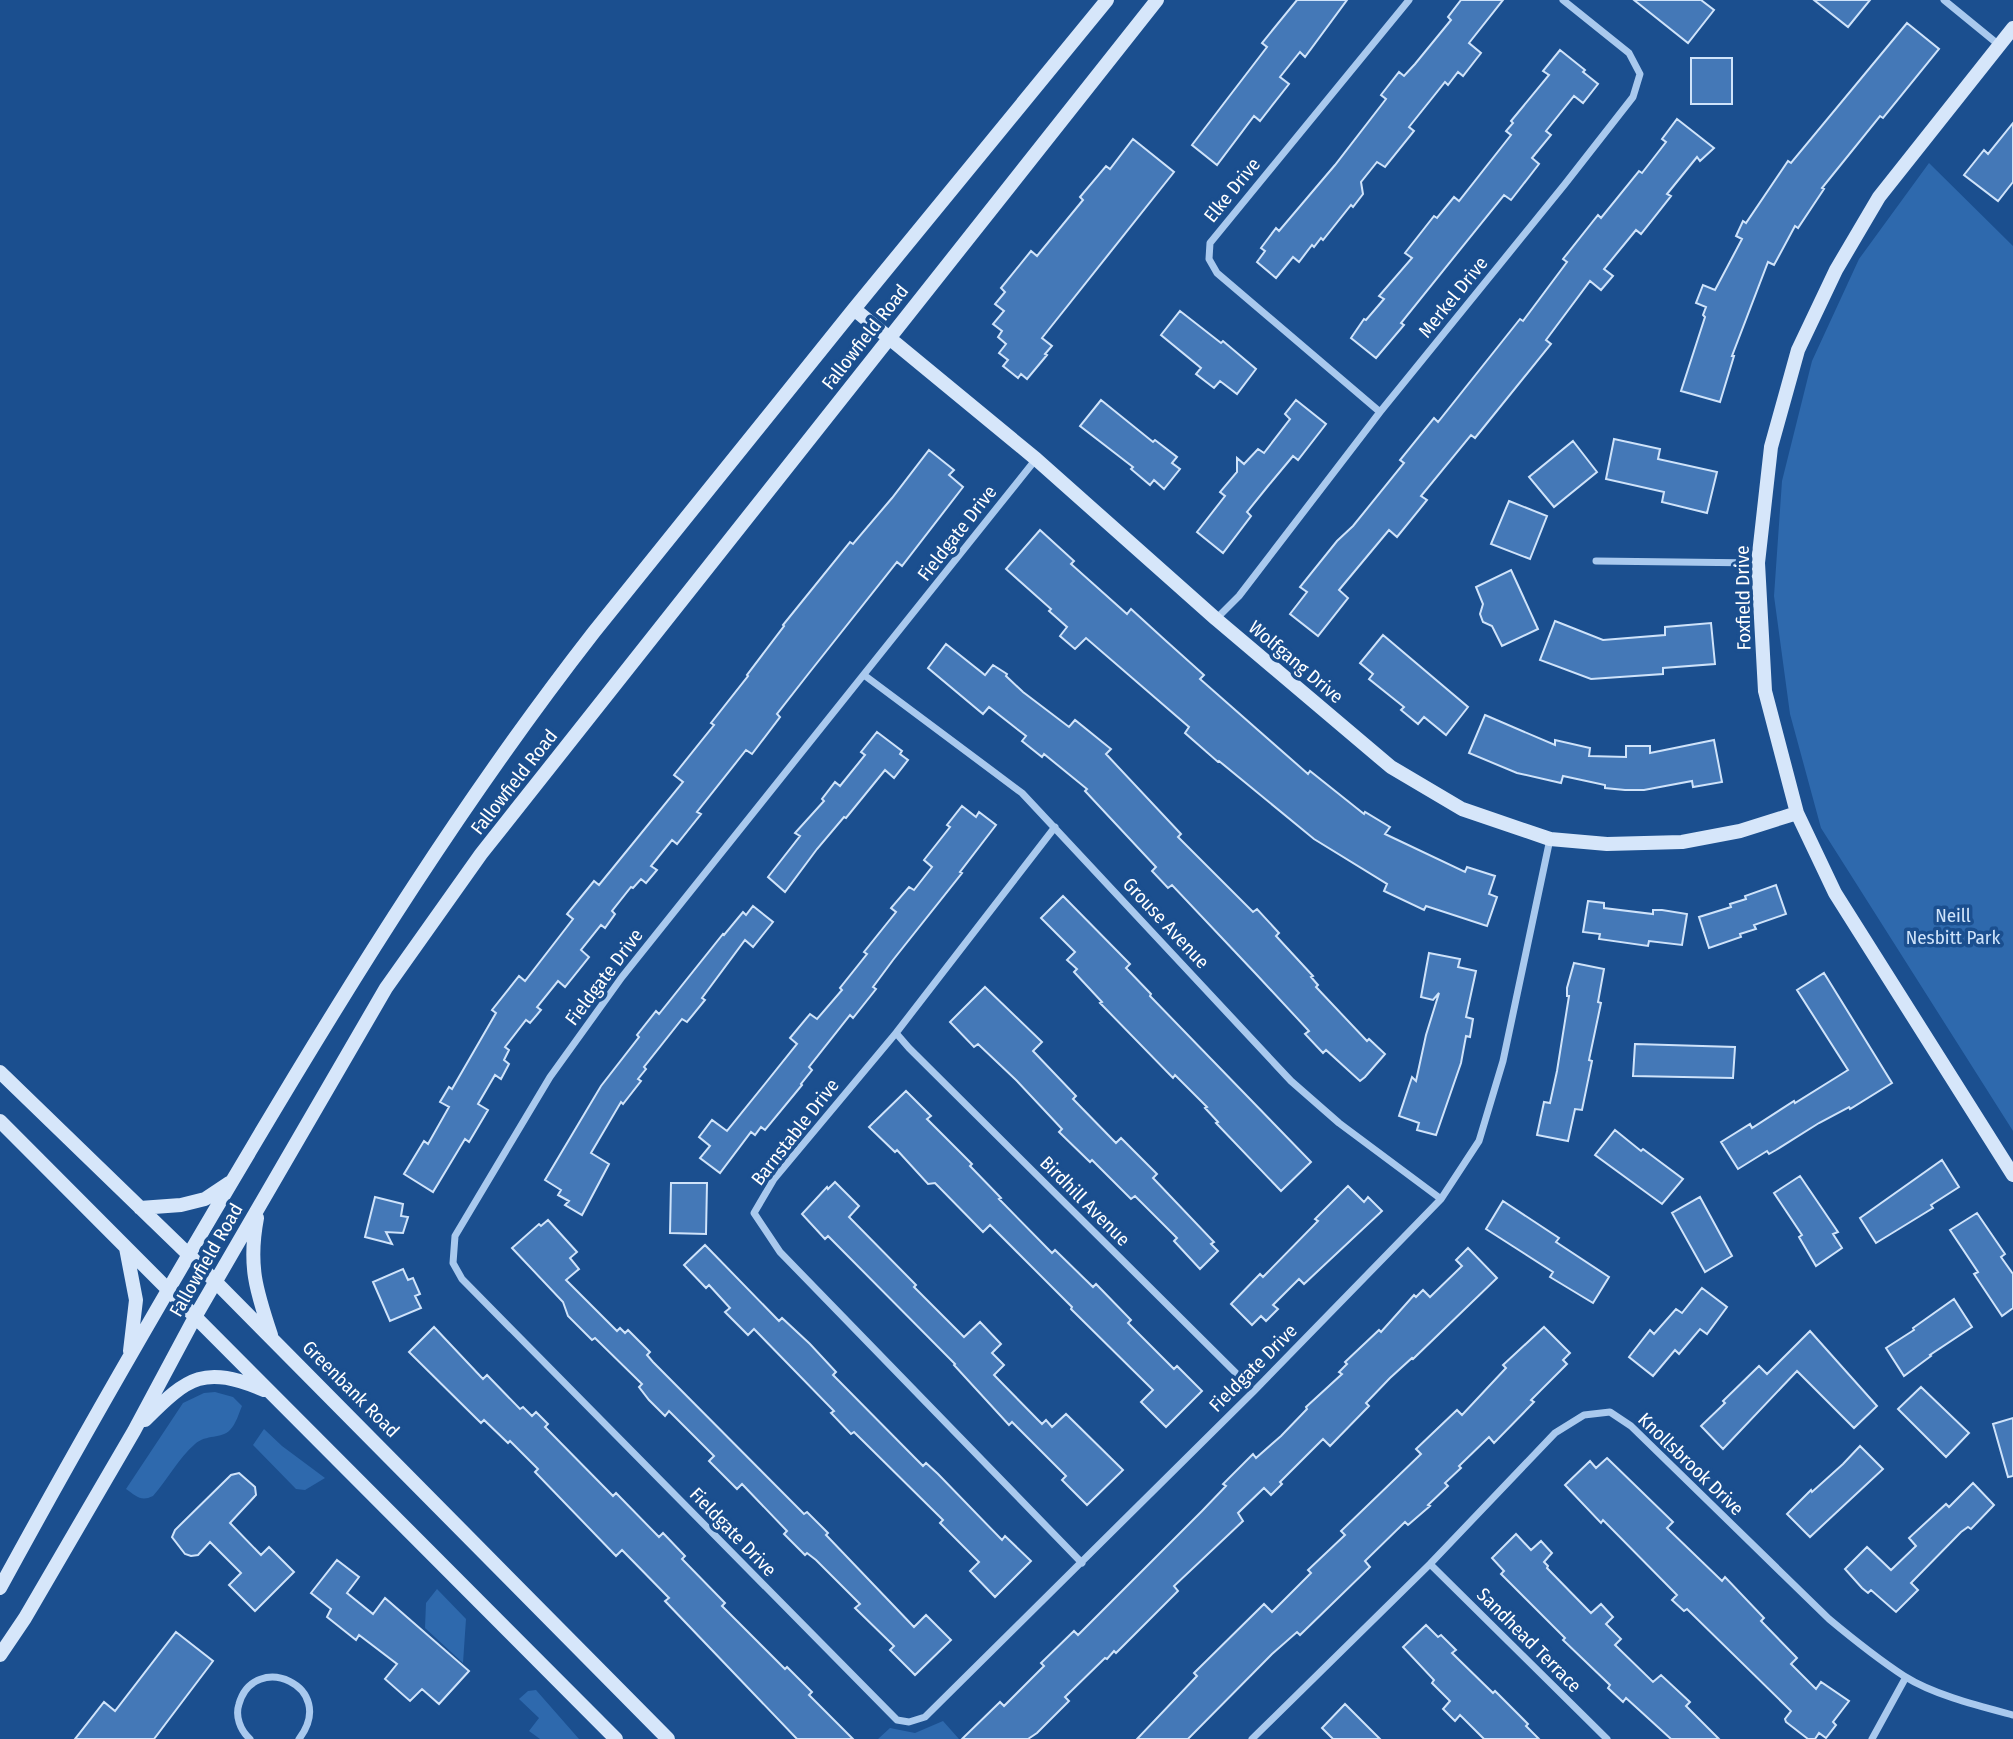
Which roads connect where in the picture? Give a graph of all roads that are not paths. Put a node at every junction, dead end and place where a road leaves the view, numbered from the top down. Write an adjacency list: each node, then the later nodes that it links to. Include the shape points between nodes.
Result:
1 (1107, 0): 8 (main road, Fallowfield Road)
2 (1157, 0): 9 (main road, Fallowfield Road)
3 (1409, 0): 10 (street, Elke Drive, via 1210,243 1209,259 1217,273)
4 (1563, 0): 10 (street, Merkel Drive, via 1629,53 1640,74 1633,97)
5 (1944, 0): 7 (street)
6 (2013, 28): 7 (main road, Foxfield Drive)
7 (2000, 45): 13 (main road, Foxfield Drive, via 1879,197 1830,281 1798,350 1771,447)
8 (854, 309): 9 (main road, Wolfgang Drive); 23 (main road, Fallowfield Road, via 594,632 518,734 378,939)
9 (888, 338): 11 (main road, Wolfgang Drive); 25 (main road, Fallowfield Road, via 453,892 386,988)
10 (1380, 412): 14 (street, Merkel Drive, via 1239,596)
11 (1036, 459): 14 (main road, Wolfgang Drive); 15 (street, Fieldgate Drive)
12 (1596, 561): 13 (street)
13 (1758, 563): 16 (main road, Foxfield Drive, via 1765,691)
14 (1216, 619): 18 (main road, Wolfgang Drive, via 1391,768 1462,808)
15 (864, 675): 17 (street, Grouse Avenue, via 1022,793); 37 (street, Fieldgate Drive, via 622,977 550,1077 455,1236 453,1263 462,1279 897,1720 925,1717)
16 (1797, 813): 18 (main road, Wolfgang Drive, via 1740,831 1682,842 1607,844); 22 (main road, Foxfield Drive, via 1835,893)
17 (1055, 827): 19 (street, Barnstable Drive); 24 (street, Grouse Avenue, via 1291,1081 1339,1124)
18 (1550, 839): 24 (street, Fieldgate Drive, via 1503,1061 1479,1141)
19 (896, 1033): 34 (street, Birdhill Avenue); 37 (street, Barnstable Drive, via 774,1180 754,1213 780,1252)
20 (0, 1072): 26 (main road, Greenbank Road)
21 (0, 1121): 27 (main road)
22 (2013, 1174)
23 (233, 1180): 26 (main road, via 205,1199); 28 (main road, Fallowfield Road)
24 (1441, 1199): 34 (street, Fieldgate Drive)
25 (259, 1207): 29 (main road, Fallowfield Road); 32 (main road, via 252,1261)
26 (140, 1208): 28 (main road, Greenbank Road)
27 (126, 1248): 30 (main road); 33 (main road, via 136,1300)
28 (188, 1254): 29 (main road, Greenbank Road); 30 (main road, Fallowfield Road)
29 (216, 1283): 31 (main road, Fallowfield Road); 32 (main road, Greenbank Road)
30 (167, 1290): 31 (main road); 33 (main road, Fallowfield Road)
31 (195, 1317): 35 (main road); 36 (main road, Fallowfield Road)
32 (271, 1336): 46 (main road, Greenbank Road)
33 (129, 1358): 39 (main road, Fallowfield Road)
34 (1254, 1391): 37 (street, Fieldgate Drive)
35 (272, 1394): 36 (main road, via 226,1376 211,1376 172,1394); 45 (main road)
36 (134, 1431): 40 (main road, Fallowfield Road)
37 (1082, 1563)
38 (1430, 1564): 41 (street, Knollsbrook Drive, via 1555,1433 1584,1415 1610,1412 1631,1426 1829,1619); 47 (street, Knollsbrook Drive); 48 (street, Sandhead Terrace)
39 (0, 1588)
40 (0, 1655)
41 (1906, 1678): 42 (street, Knollsbrook Drive); 49 (street)
42 (2013, 1715)
43 (250, 1739): 44 (street, via 239,1723 240,1701 251,1685 273,1677 292,1682 306,1696 310,1715)
44 (299, 1739)
45 (616, 1739)
46 (668, 1739)
47 (1253, 1739)
48 (1607, 1739)
49 (1871, 1739)

